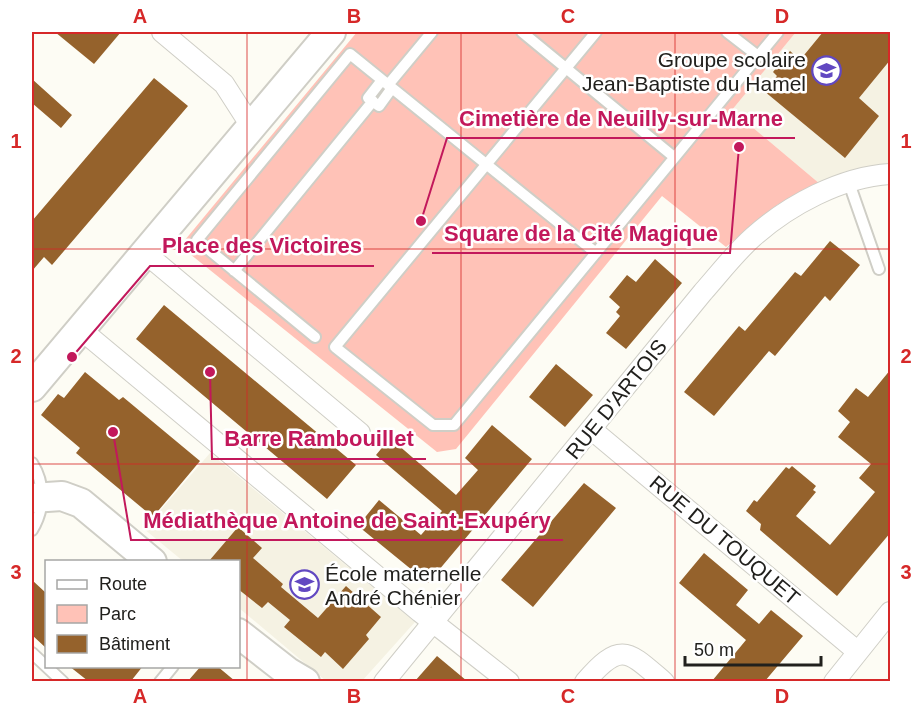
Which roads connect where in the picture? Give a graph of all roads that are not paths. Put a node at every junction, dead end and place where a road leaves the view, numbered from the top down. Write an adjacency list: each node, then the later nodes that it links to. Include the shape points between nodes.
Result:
1 (162, 32): 11 (street, via 224,84)
2 (331, 32): 11 (street)
3 (432, 32): 10 (lane)
4 (522, 32): 9 (lane)
5 (596, 32): 9 (lane)
6 (727, 32): 8 (lane)
7 (778, 32): 8 (lane)
8 (758, 56): 12 (lane)
9 (566, 68): 12 (lane); 13 (lane)
10 (388, 85): 13 (lane); 19 (lane, via 368,98 373,101); 19 (lane, via 350,54 197,240)
11 (251, 126): 16 (street)
12 (674, 157): 17 (lane)
13 (486, 164): 17 (lane); 17 (lane, via 335,347 433,425 454,425)
14 (891, 174): 15 (street, RUE D'ARTOIS)
15 (849, 183): 18 (lane); 23 (street, RUE D'ARTOIS, via 811,197 753,237)
16 (145, 253): 20 (street); 24 (street)
17 (596, 253)
18 (879, 269)
19 (234, 271): 21 (lane)
20 (80, 328): 22 (street); 30 (street)
21 (315, 337)
22 (32, 387)
23 (591, 429): 30 (street, RUE D'ARTOIS); 32 (street, RUE DU TOUQUET)
24 (360, 433)
25 (32, 463): 26 (lane, via 40,481)
26 (37, 498): 27 (lane, via 40,512); 28 (street, via 62,496 81,503)
27 (32, 530)
28 (151, 560)
29 (891, 612): 32 (street)
30 (433, 622): 38 (street, RUE D'ARTOIS); 39 (street)
31 (240, 635): 37 (street)
32 (858, 652): 42 (street)
33 (32, 653): 34 (lane)
34 (45, 665)
35 (49, 668): 36 (lane)
36 (63, 681)
37 (305, 681)
38 (384, 681)
39 (509, 681)
40 (585, 681): 41 (street, via 613,656 624,653 635,656)
41 (664, 681)
42 (834, 681)

